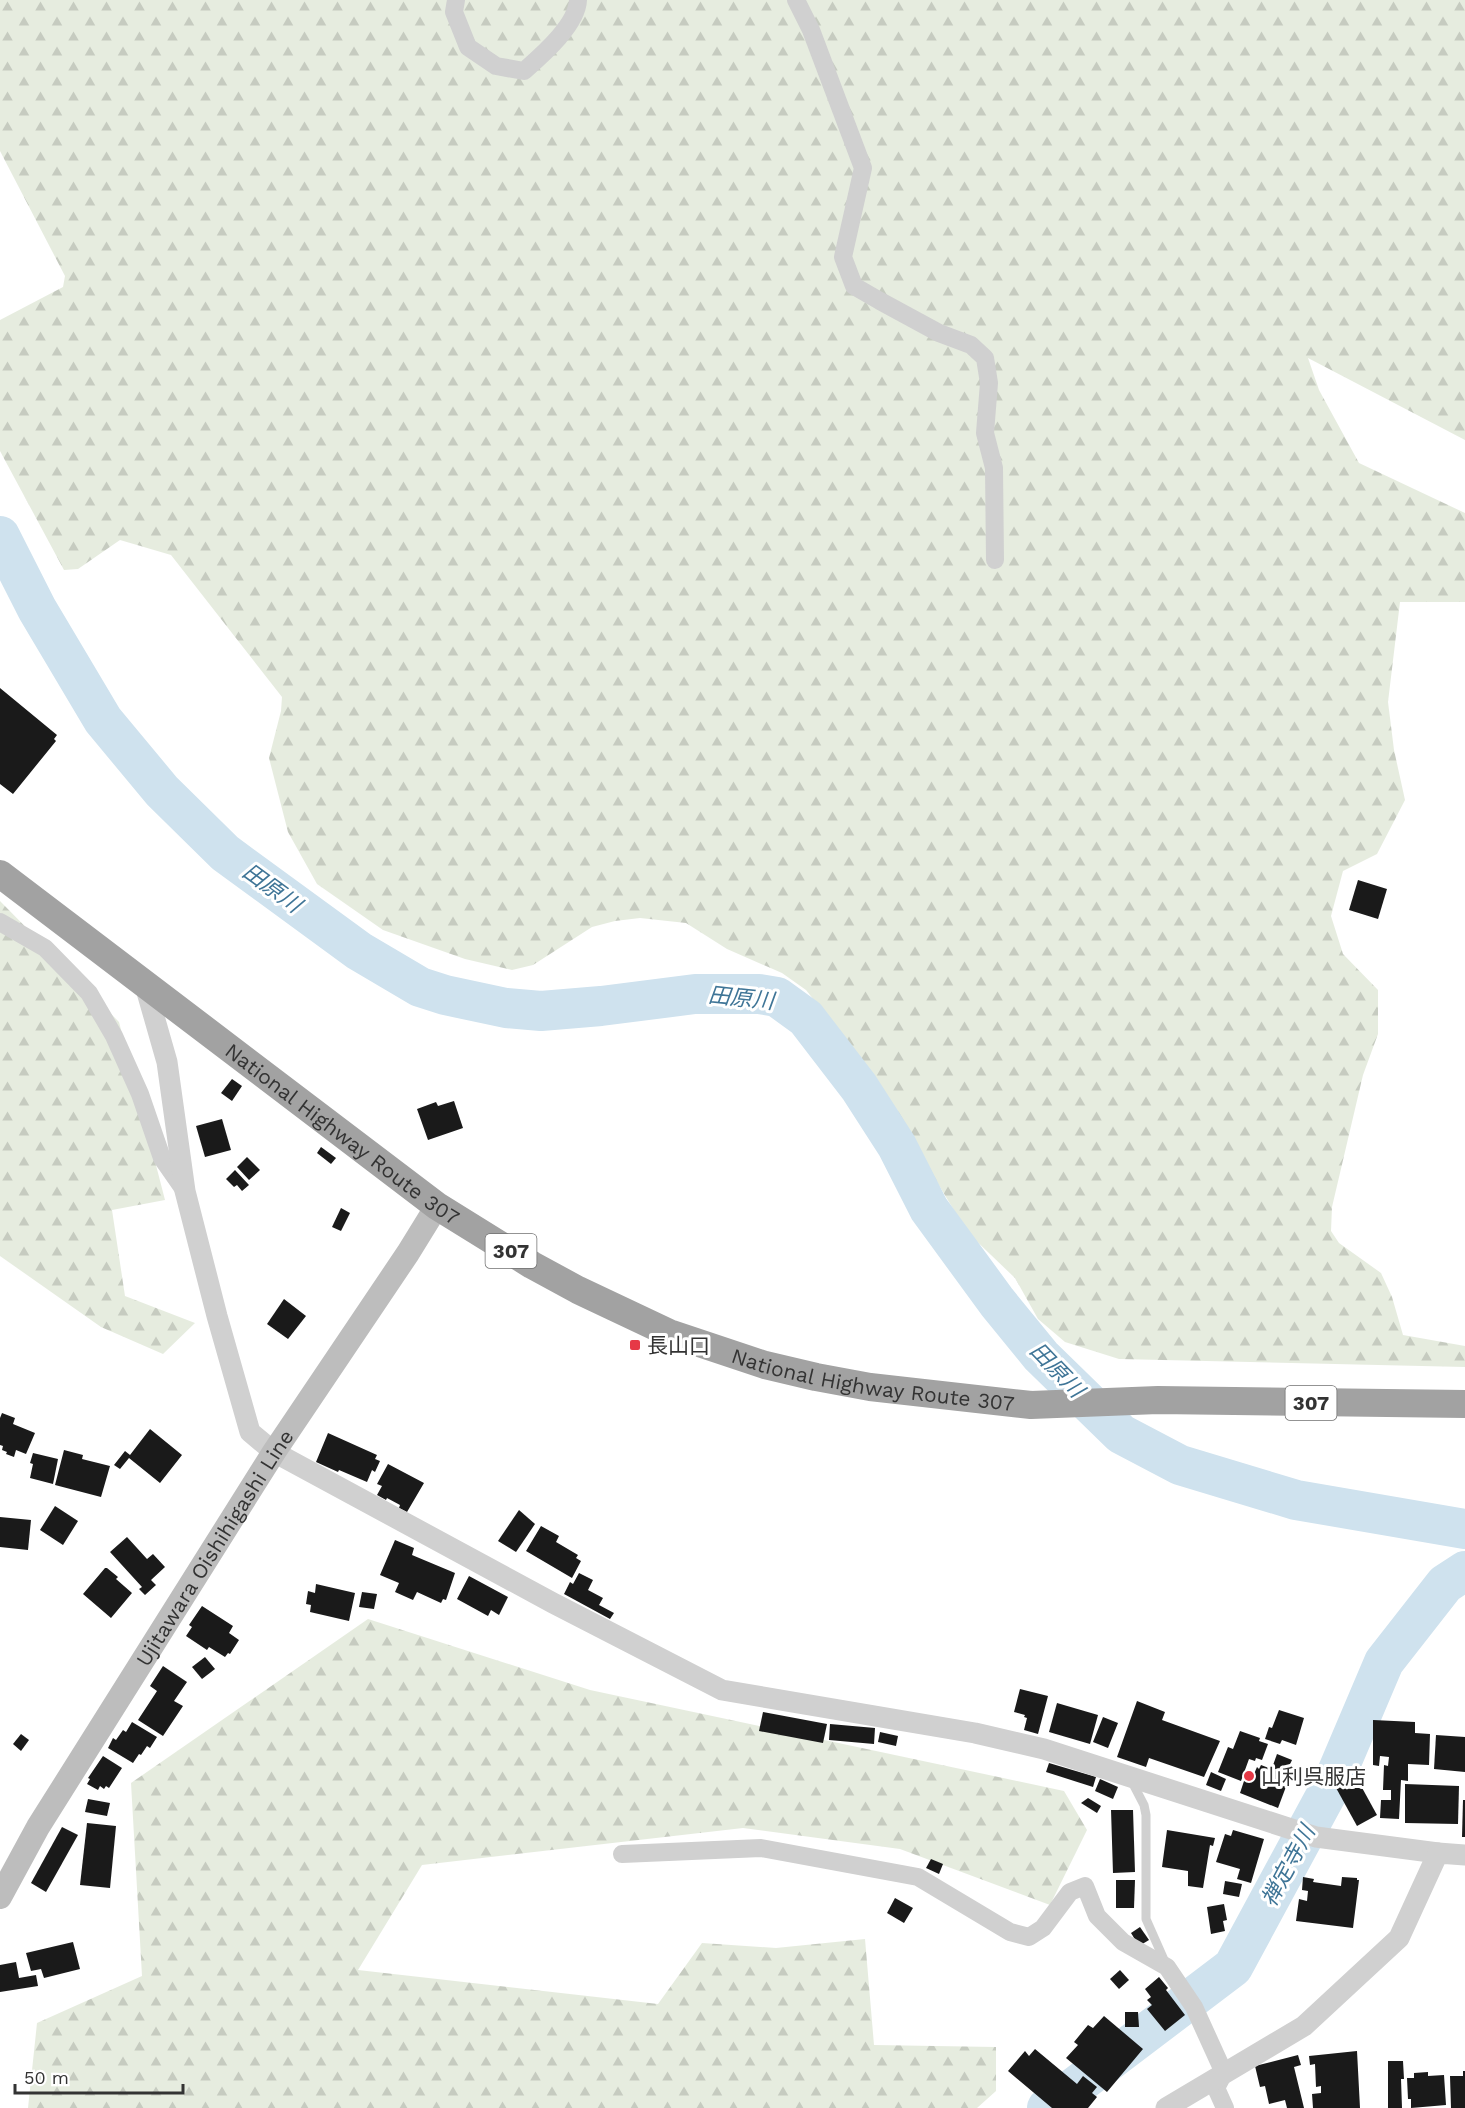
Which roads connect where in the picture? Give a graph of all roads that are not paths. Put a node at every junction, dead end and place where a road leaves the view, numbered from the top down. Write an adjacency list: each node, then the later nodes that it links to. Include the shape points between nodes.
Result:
1 (456, 0): 2 (street, via 454,12 468,47 496,66 524,71 552,45 578,9)
2 (578, 0)
3 (796, 0): 4 (street, via 863,168 843,257 854,286 939,333 971,345 985,358 989,383 985,433 994,468)
4 (995, 560)
5 (0, 874): 7 (highway, National Highway Route 307 / 307)
6 (0, 922): 8 (street, via 45,948 89,993 140,1094 162,1158)
7 (145, 985): 8 (street, via 167,1062); 9 (highway, National Highway Route 307 / 307)
8 (185, 1191): 11 (street, via 250,1432)
9 (438, 1206): 10 (highway, National Highway Route 307 / 307, via 532,1265 669,1333 765,1365 848,1383 1031,1405 1158,1400); 11 (main road, Ujitawara Oishihigashi Line)
10 (1465, 1404)
11 (274, 1452): 12 (street, via 722,1690 975,1733 1044,1749); 16 (main road, Ujitawara Oishihigashi Line, via 38,1827)
12 (1129, 1776): 13 (street, via 1316,1837); 17 (lane, via 1146,1815 1146,1919)
13 (1438, 1853): 15 (street); 18 (street, via 1399,1938 1304,2026)
14 (622, 1854): 17 (street, via 761,1848 918,1877 1010,1932 1029,1936 1043,1928 1070,1892 1084,1886 1097,1916 1123,1942)
15 (1465, 1855)
16 (0, 1897)
17 (1167, 1967): 18 (street, via 1194,2007)
18 (1224, 2073): 19 (street); 20 (street, via 1216,2088)
19 (1166, 2108)
20 (1225, 2108)

